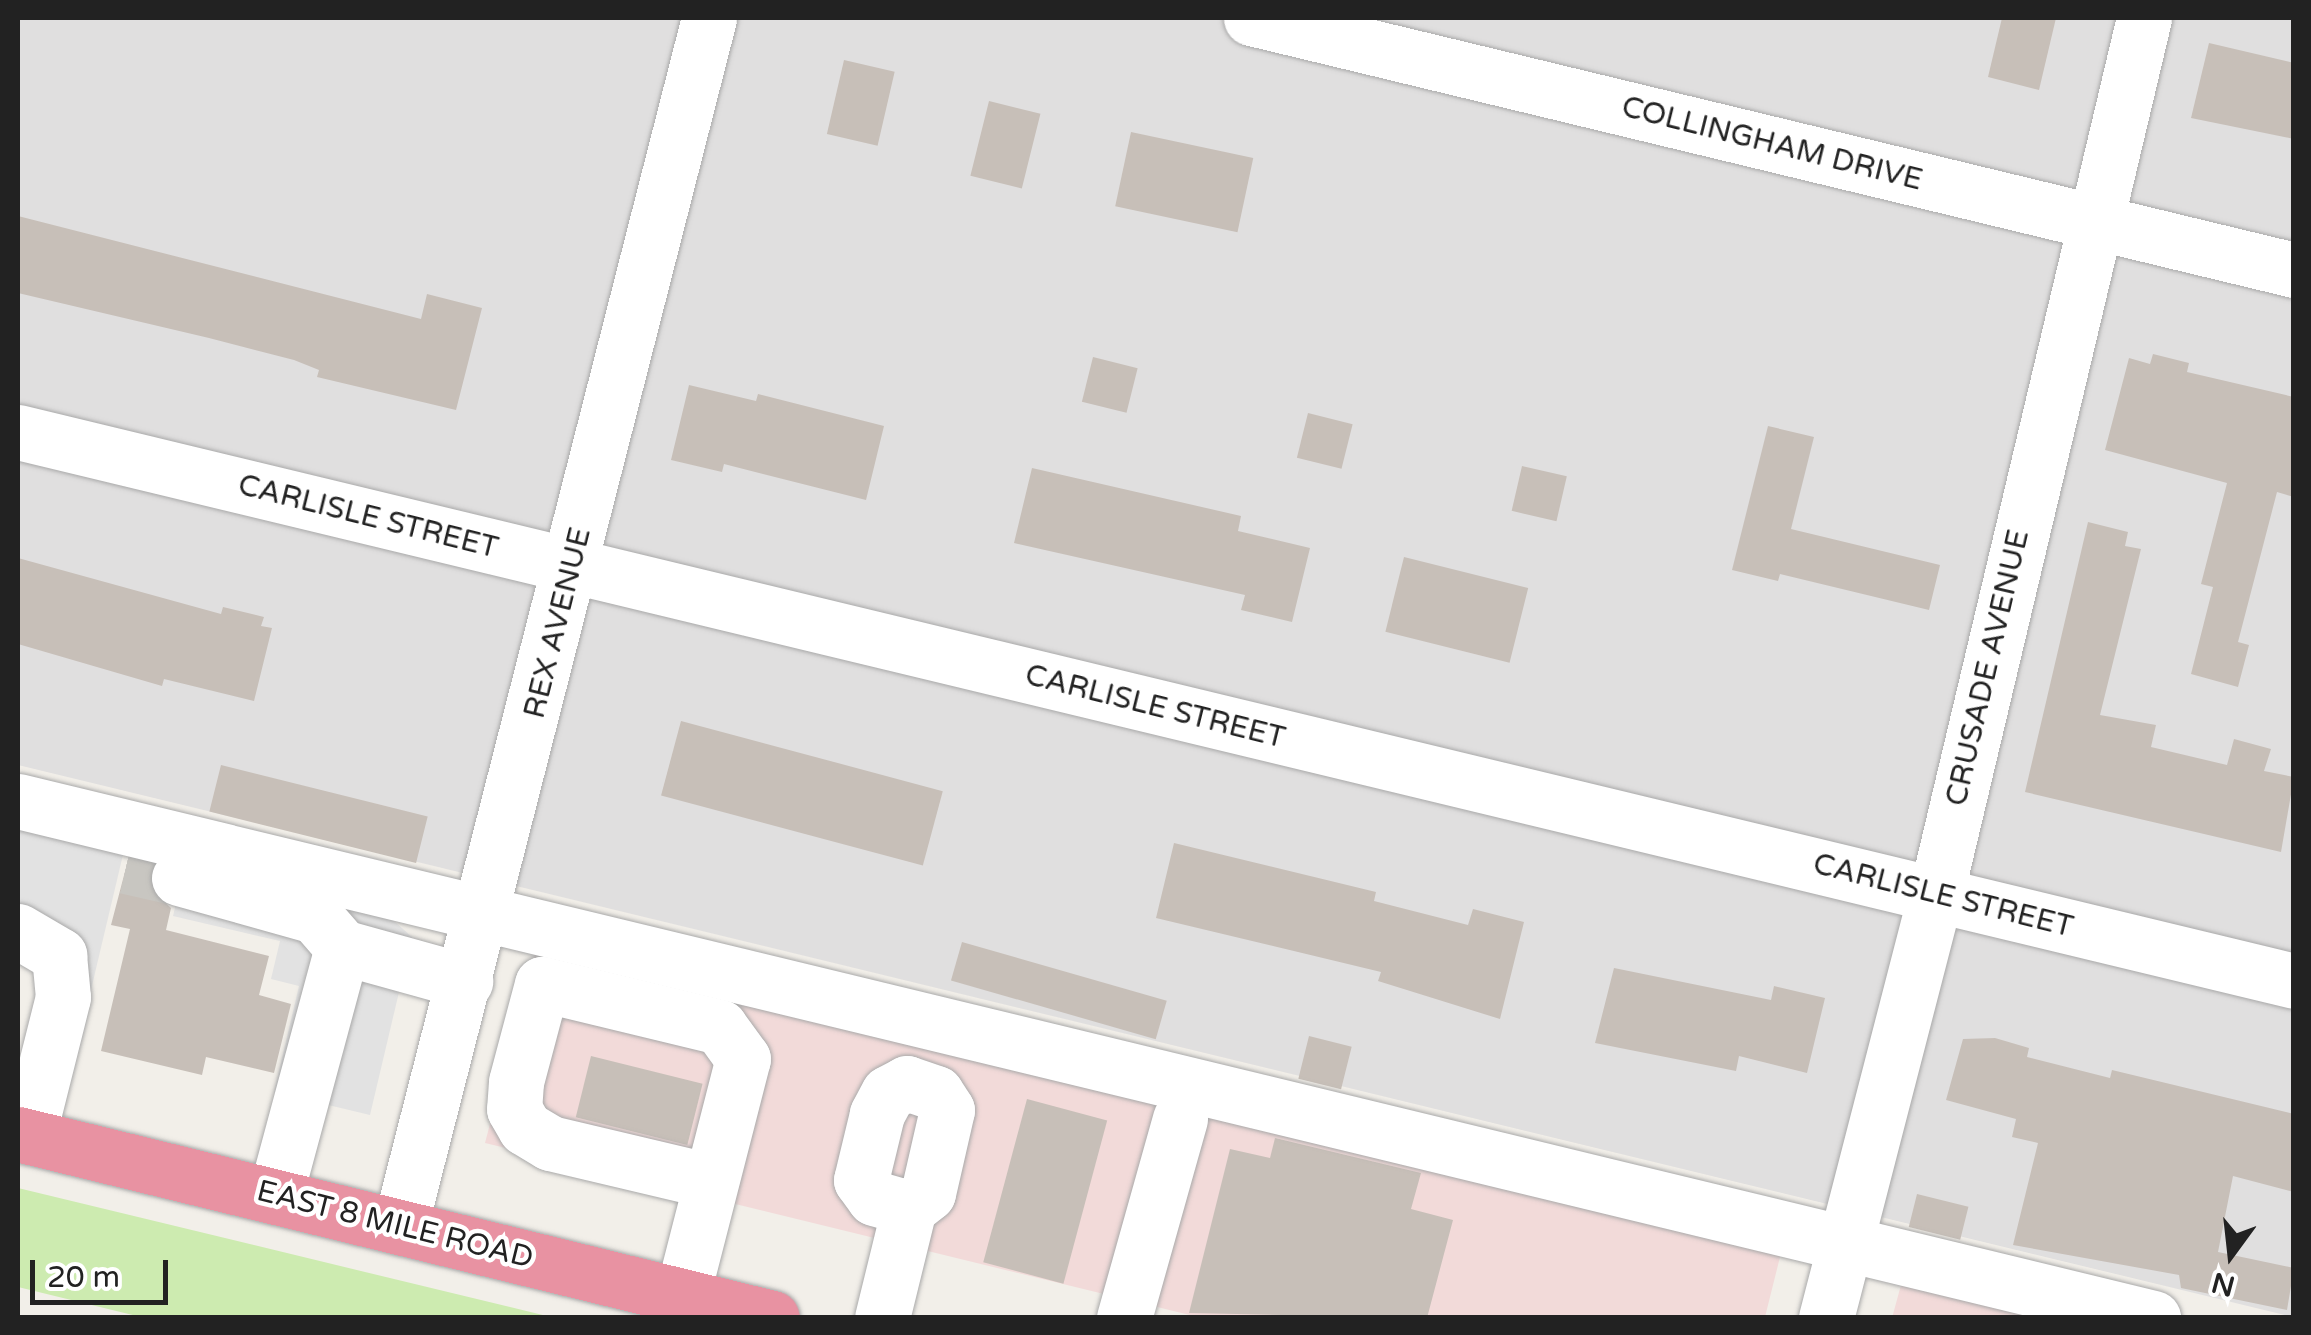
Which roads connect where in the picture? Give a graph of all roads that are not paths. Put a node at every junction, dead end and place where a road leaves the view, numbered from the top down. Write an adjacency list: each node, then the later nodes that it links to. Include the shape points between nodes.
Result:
1 (709, 18): 7 (street, REX AVENUE)
2 (1251, 18): 4 (street, COLLINGHAM DRIVE)
3 (2144, 18): 4 (street, CRUSADE AVENUE)
4 (2093, 222): 5 (street, COLLINGHAM DRIVE); 11 (street, CRUSADE AVENUE)
5 (2294, 270)
6 (18, 432): 7 (street, CARLISLE STREET)
7 (572, 566): 11 (street, CARLISLE STREET); 12 (street, REX AVENUE)
8 (26, 828): 9 (street); 12 (street); 14 (street, via 98,838 289,888)
9 (126, 866)
10 (179, 878): 14 (street)
11 (1936, 894): 16 (street, CARLISLE STREET); 23 (street, CRUSADE AVENUE)
12 (484, 914): 15 (street, REX AVENUE); 23 (street)
13 (18, 932): 18 (street, via 59,955 63,996)
14 (328, 932): 15 (street); 20 (street)
15 (466, 981): 22 (street, REX AVENUE)
16 (2294, 981)
17 (1180, 1120): 26 (street)
18 (23, 1135): 20 (highway, EAST 8 MILE ROAD)
19 (711, 1181): 19 (street, via 743,1059 720,1027 542,984 516,1082 514,1110 525,1128 550,1143); 24 (street)
20 (275, 1196): 22 (highway, EAST 8 MILE ROAD)
21 (909, 1208): 25 (street)
22 (400, 1226): 24 (highway, EAST 8 MILE ROAD)
23 (1845, 1243): 27 (street, CRUSADE AVENUE); 28 (street)
24 (729, 1310)
25 (882, 1318)
26 (1124, 1318)
27 (1826, 1318)
28 (2153, 1318)

